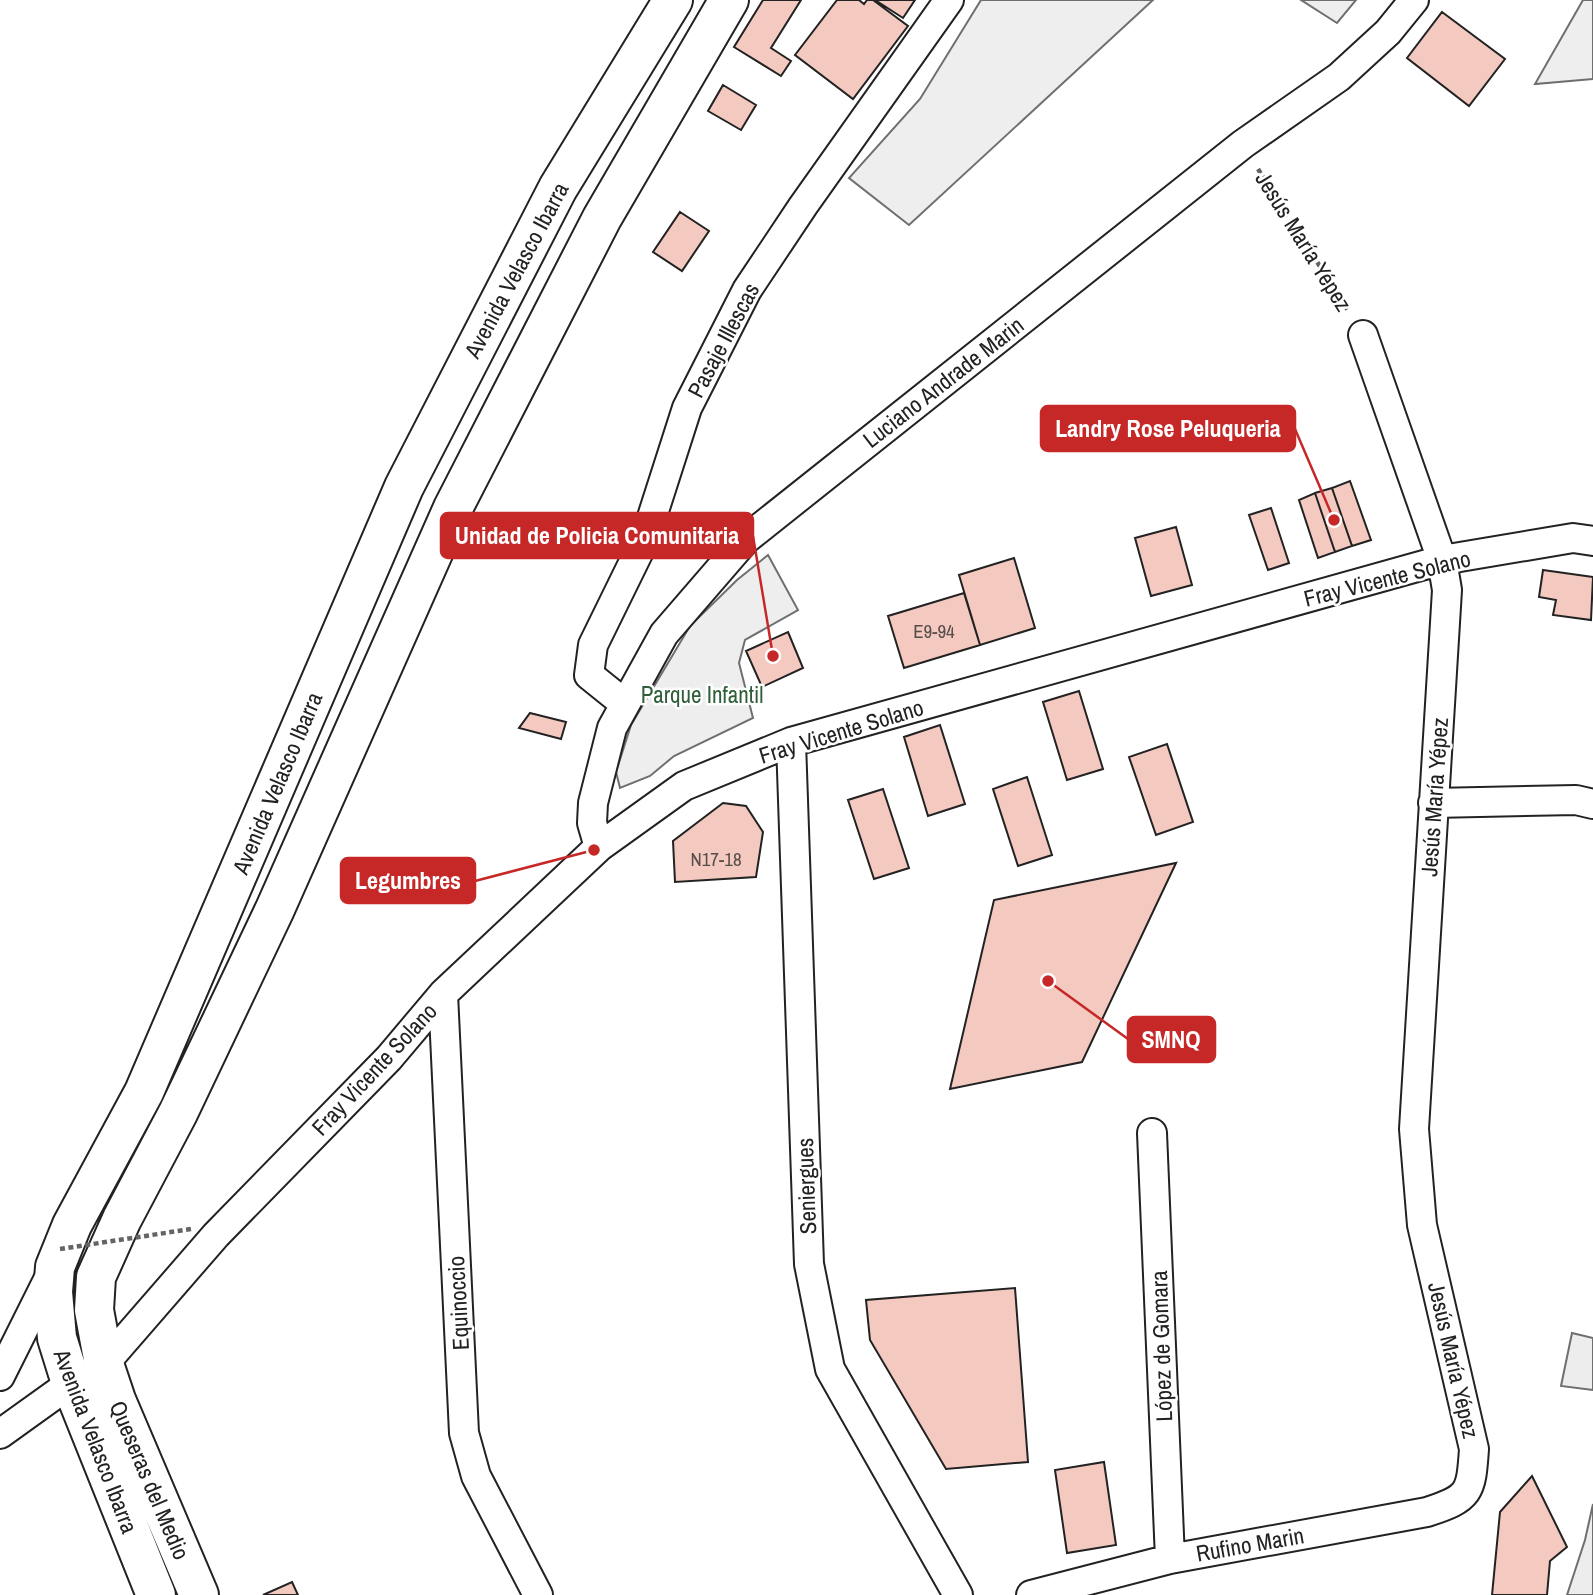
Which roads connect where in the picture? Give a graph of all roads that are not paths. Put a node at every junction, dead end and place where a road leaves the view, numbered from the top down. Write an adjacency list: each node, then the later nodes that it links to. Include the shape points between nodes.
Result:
1 (673, 0): 15 (main road, Avenida Velasco Ibarra, via 558,188 404,487 144,1091)
2 (729, 0): 16 (main road, Avenida Velasco Ibarra, via 602,218 453,508 275,909 122,1219 96,1278 94,1310)
3 (948, 0): 8 (street, Pasaje Illescas, via 747,290 687,408 645,539 593,645 589,675)
4 (1414, 0): 8 (street, Luciano Andrade Marin, via 1388,32 1339,77 1243,144 746,539 664,634)
5 (1363, 335): 7 (street, Jesús María Yépez)
6 (1593, 541): 7 (street, Fray Vicente Solano, via 1573,538)
7 (1443, 560): 9 (street, Fray Vicente Solano); 10 (street, Jesús María Yépez, via 1447,590)
8 (625, 704): 12 (street, Luciano Andrade Marin, via 612,728 593,803 592,823)
9 (792, 742): 12 (street, Fray Vicente Solano, via 684,786); 25 (street, Seniergues, via 809,1264 819,1325 830,1369)
10 (1433, 803): 11 (street, via 1576,800); 20 (street, Jesús María Yépez, via 1414,1129 1422,1225 1474,1448)
11 (1593, 804)
12 (599, 847): 13 (street, Fray Vicente Solano)
13 (443, 994): 16 (street, Fray Vicente Solano, via 389,1058 216,1235); 24 (street, Equinoccio, via 464,1433 476,1476)
14 (1152, 1133): 21 (street, López de Gomara)
15 (58, 1258): 17 (street); 18 (main road, Avenida Velasco Ibarra, via 53,1292 57,1338)
16 (104, 1364): 23 (main road, Queseras del Medio)
17 (0, 1376)
18 (71, 1382): 19 (street); 22 (main road, Avenida Velasco Ibarra)
19 (0, 1434)
20 (1467, 1492): 21 (street, Rufino Marin, via 1427,1512)
21 (1170, 1559): 26 (street, Rufino Marin)
22 (156, 1595)
23 (199, 1595)
24 (538, 1595)
25 (958, 1595)
26 (1031, 1595)

